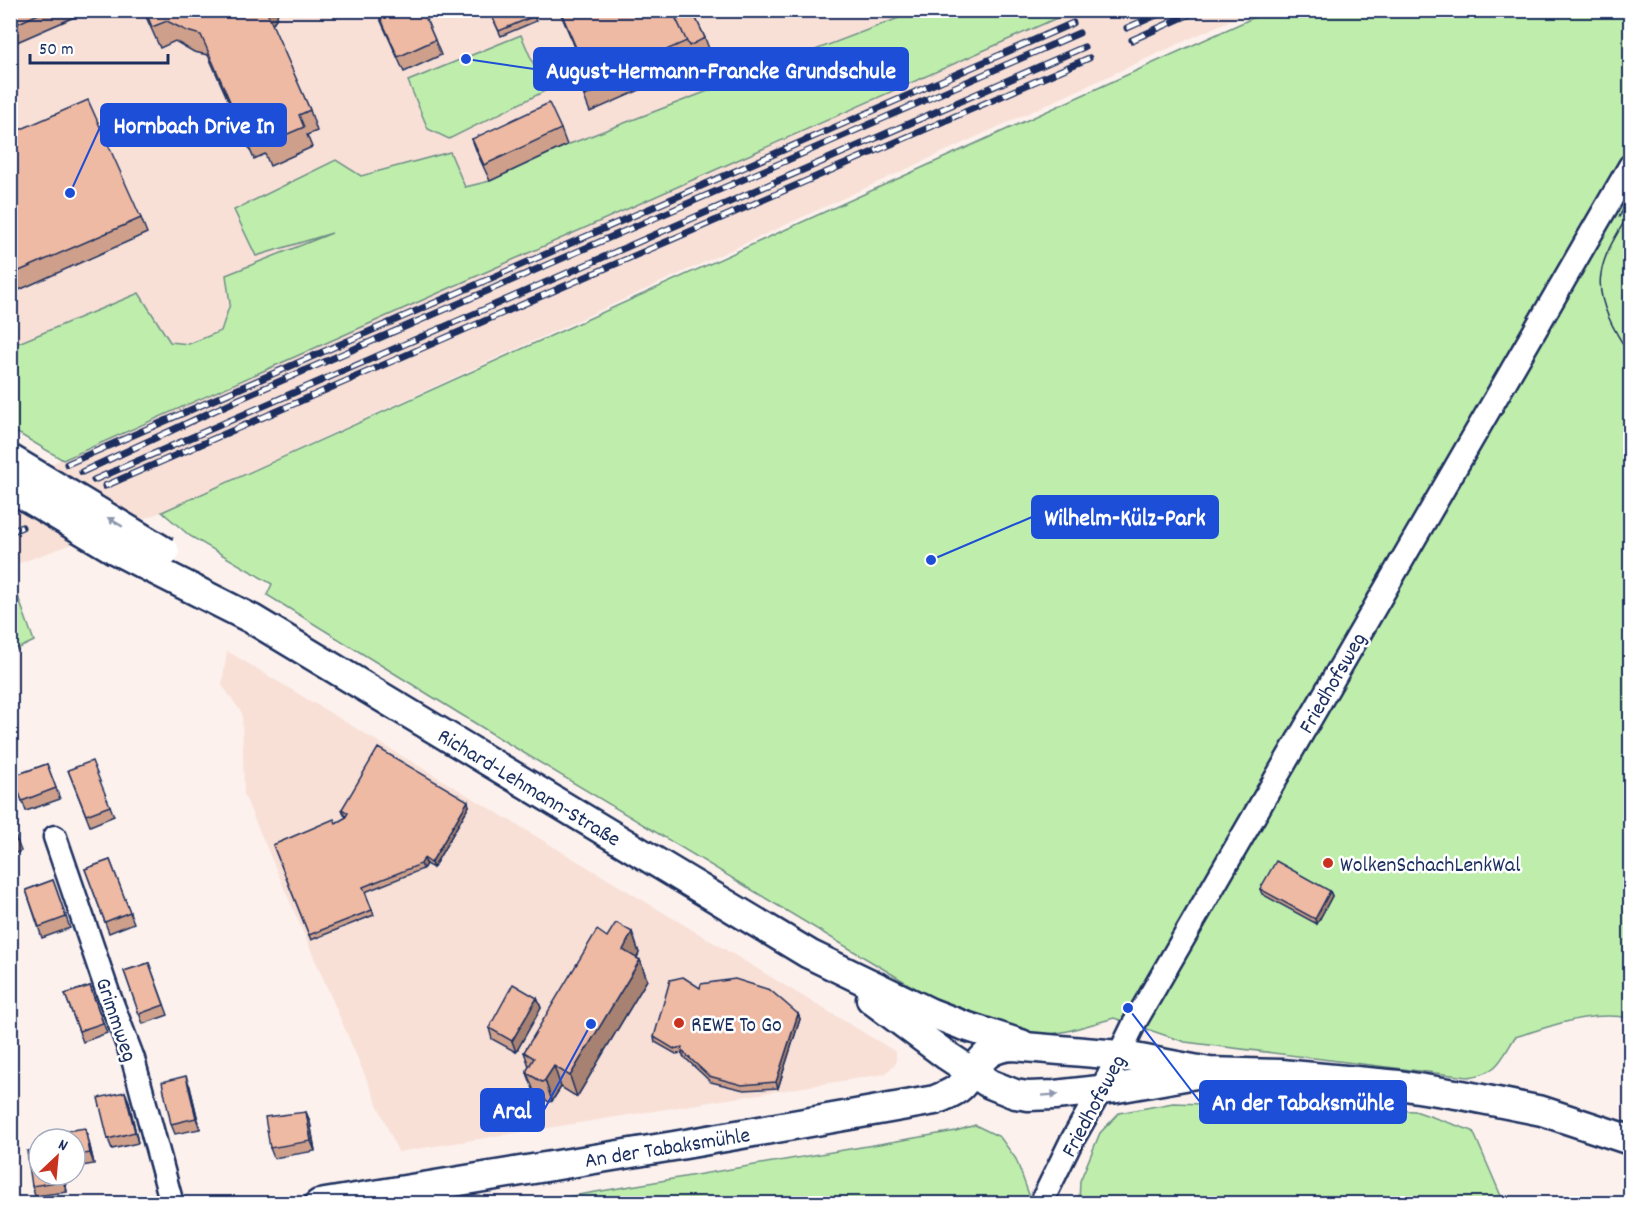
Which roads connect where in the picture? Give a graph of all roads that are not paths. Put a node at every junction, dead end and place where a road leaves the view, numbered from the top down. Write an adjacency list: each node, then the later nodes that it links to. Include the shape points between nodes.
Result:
1 (1630, 166): 9 (street, Friedhofsweg, via 1134,1022)
2 (10, 459): 4 (main road, Richard-Lehmann-Straße, one-way to 2, bridge)
3 (10, 487): 4 (main road, Richard-Lehmann-Straße, bridge, via 114,549)
4 (155, 559): 6 (main road, Richard-Lehmann-Straße, via 234,599 252,619)
5 (56, 837): 14 (street, Grimmweg, via 133,1059)
6 (809, 954): 7 (main road, Richard-Lehmann-Straße); 10 (main road, Richard-Lehmann-Straße)
7 (949, 1020): 8 (main road, Richard-Lehmann-Straße); 10 (main road, Richard-Lehmann-Straße, via 970,1040 976,1059)
8 (1029, 1046): 9 (main road, An der Tabaksmühle); 10 (main road, An der Tabaksmühle, via 996,1049)
9 (1119, 1055): 11 (main road, An der Tabaksmühle); 12 (street, Friedhofsweg)
10 (972, 1072): 12 (main road, Richard-Lehmann-Straße, one-way to 12, via 1000,1089 1028,1096); 15 (main road, An der Tabaksmühle, via 954,1091 935,1100)
11 (1209, 1072): 12 (main road, An der Tabaksmühle); 13 (main road, An der Tabaksmühle, via 1346,1078 1462,1095 1542,1111)
12 (1101, 1090): 16 (street, Friedhofsweg, via 1044,1197)
13 (1630, 1140)
14 (172, 1203)
15 (319, 1203)
16 (1047, 1203)

